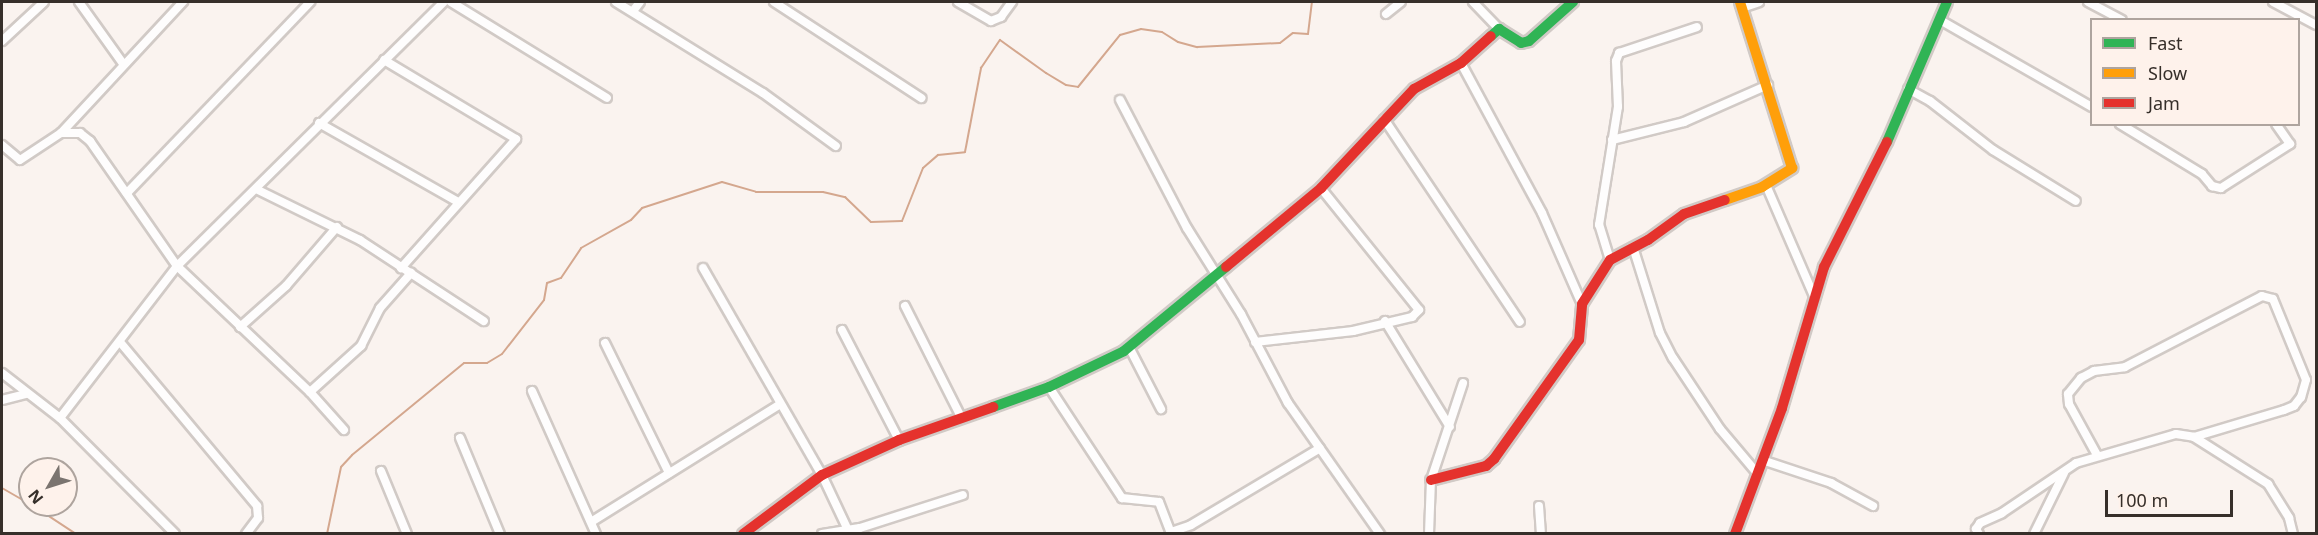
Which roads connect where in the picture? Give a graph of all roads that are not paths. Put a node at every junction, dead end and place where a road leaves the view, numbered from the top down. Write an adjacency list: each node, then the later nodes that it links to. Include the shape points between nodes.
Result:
1 (44, 2): 27 (street)
2 (79, 2): 30 (street)
3 (183, 2): 30 (street)
4 (309, 2): 48 (street)
5 (444, 2): 28 (street)
6 (451, 2): 33 (street)
7 (616, 2): 20 (street)
8 (640, 2): 20 (street)
9 (774, 2): 34 (street)
10 (958, 2): 11 (street, via 991,21 1001,17)
11 (1012, 2)
12 (1401, 2): 21 (street)
13 (1473, 2): 26 (street)
14 (1573, 2): 26 (street, via 1529,41 1521,43)
15 (1759, 2): 19 (street)
16 (1947, 2): 23 (street)
17 (2088, 2): 22 (street)
18 (2273, 2): 24 (street)
19 (1741, 5): 31 (street)
20 (633, 11): 44 (street, via 763,93)
21 (1386, 14)
22 (2118, 18)
23 (1940, 20): 32 (street); 36 (street)
24 (2316, 25)
25 (1697, 27): 42 (street, via 1619,53 1618,107)
26 (1500, 29): 29 (street)
27 (2, 40)
28 (384, 60): 38 (street); 50 (street, via 516,139)
29 (1461, 63): 37 (street, via 1414,89); 60 (street, via 1542,213)
30 (123, 66): 41 (street)
31 (1768, 85): 42 (street, via 1684,122); 45 (street, via 1794,165)
32 (1908, 89): 49 (street, via 1930,101 1993,150); 59 (street, via 1873,176 1838,236)
33 (607, 98)
34 (921, 98)
35 (1120, 100): 58 (street)
36 (2090, 106)
37 (1384, 119): 46 (street); 64 (street)
38 (319, 123): 47 (street); 50 (street)
39 (2124, 126): 40 (street, via 2202,174 2212,186 2221,188 2290,144)
40 (2277, 126)
41 (61, 133): 43 (street, via 27,159 15,159); 48 (street, via 81,133 90,141)
42 (1612, 140): 53 (street, via 1599,225)
43 (2, 145)
44 (836, 146)
45 (1766, 185): 52 (street, via 1684,214); 59 (street)
46 (1321, 188): 58 (street); 63 (street, via 1419,310 1412,317)
47 (256, 189): 51 (street); 54 (street)
48 (128, 193): 54 (street)
49 (2076, 201)
50 (458, 202): 55 (street)
51 (337, 227): 55 (street); 65 (street, via 286,286)
52 (1633, 247): 53 (street); 93 (street, via 1660,333 1673,358 1720,429)
53 (1610, 260): 60 (street)
54 (177, 266): 65 (street); 67 (street)
55 (401, 267): 57 (street)
56 (703, 268): 78 (street)
57 (411, 273): 62 (street); 75 (street, via 380,308 361,346)
58 (1216, 275): 68 (street); 70 (street)
59 (1814, 296): 89 (street, via 1782,408)
60 (1582, 304): 95 (street, via 1579,340 1494,459 1486,466)
61 (905, 306): 80 (street)
62 (484, 321)
63 (1385, 321): 68 (street, via 1340,334); 82 (street)
64 (1520, 322)
65 (240, 327): 75 (street)
66 (842, 330): 86 (street)
67 (120, 342): 81 (street); 104 (street, via 257,506 258,518)
68 (1255, 342): 87 (street, via 1288,403)
69 (605, 343): 92 (street)
70 (1129, 347): 73 (street); 79 (street)
71 (2, 373): 76 (street)
72 (1463, 382): 82 (street)
73 (1049, 387): 80 (street); 102 (street, via 1122,498 1156,500)
74 (532, 391): 99 (street)
75 (310, 392): 83 (street)
76 (26, 394): 77 (street); 81 (street)
77 (2, 400)
78 (779, 405): 92 (street); 94 (street)
79 (1161, 409)
80 (961, 417): 86 (street)
81 (60, 418): 103 (street)
82 (1450, 426): 95 (street)
83 (344, 430)
84 (2194, 437): 88 (street, via 2176,434); 88 (street, via 2295,406 2301,397 2306,380 2273,299 2262,296 2126,367 2094,371 2081,378 2068,394 2069,404); 116 (street, via 2268,484 2289,518)
85 (460, 438): 106 (street)
86 (899, 440): 94 (street)
87 (1320, 448): 102 (street); 110 (street)
88 (2097, 455): 90 (street)
89 (1762, 460): 93 (street); 98 (street, via 1831,483)
90 (2066, 469): 114 (street, via 1980,523 1976,530); 115 (street)
91 (381, 471): 105 (street)
92 (669, 473): 99 (street)
93 (1757, 473): 113 (street)
94 (822, 475): 100 (street); 108 (street)
95 (1431, 480): 111 (street)
96 (963, 495): 101 (street)
97 (1539, 506): 112 (street)
98 (1873, 506)
99 (594, 528): 107 (street)
100 (847, 528): 101 (street); 109 (street)
101 (861, 531)
102 (1171, 533)
103 (175, 534)
104 (246, 534)
105 (407, 534)
106 (500, 534)
107 (585, 534)
108 (743, 534)
109 (822, 534)
110 (1380, 534)
111 (1429, 534)
112 (1541, 534)
113 (1735, 534)
114 (1979, 534)
115 (2034, 534)
116 (2293, 534)

